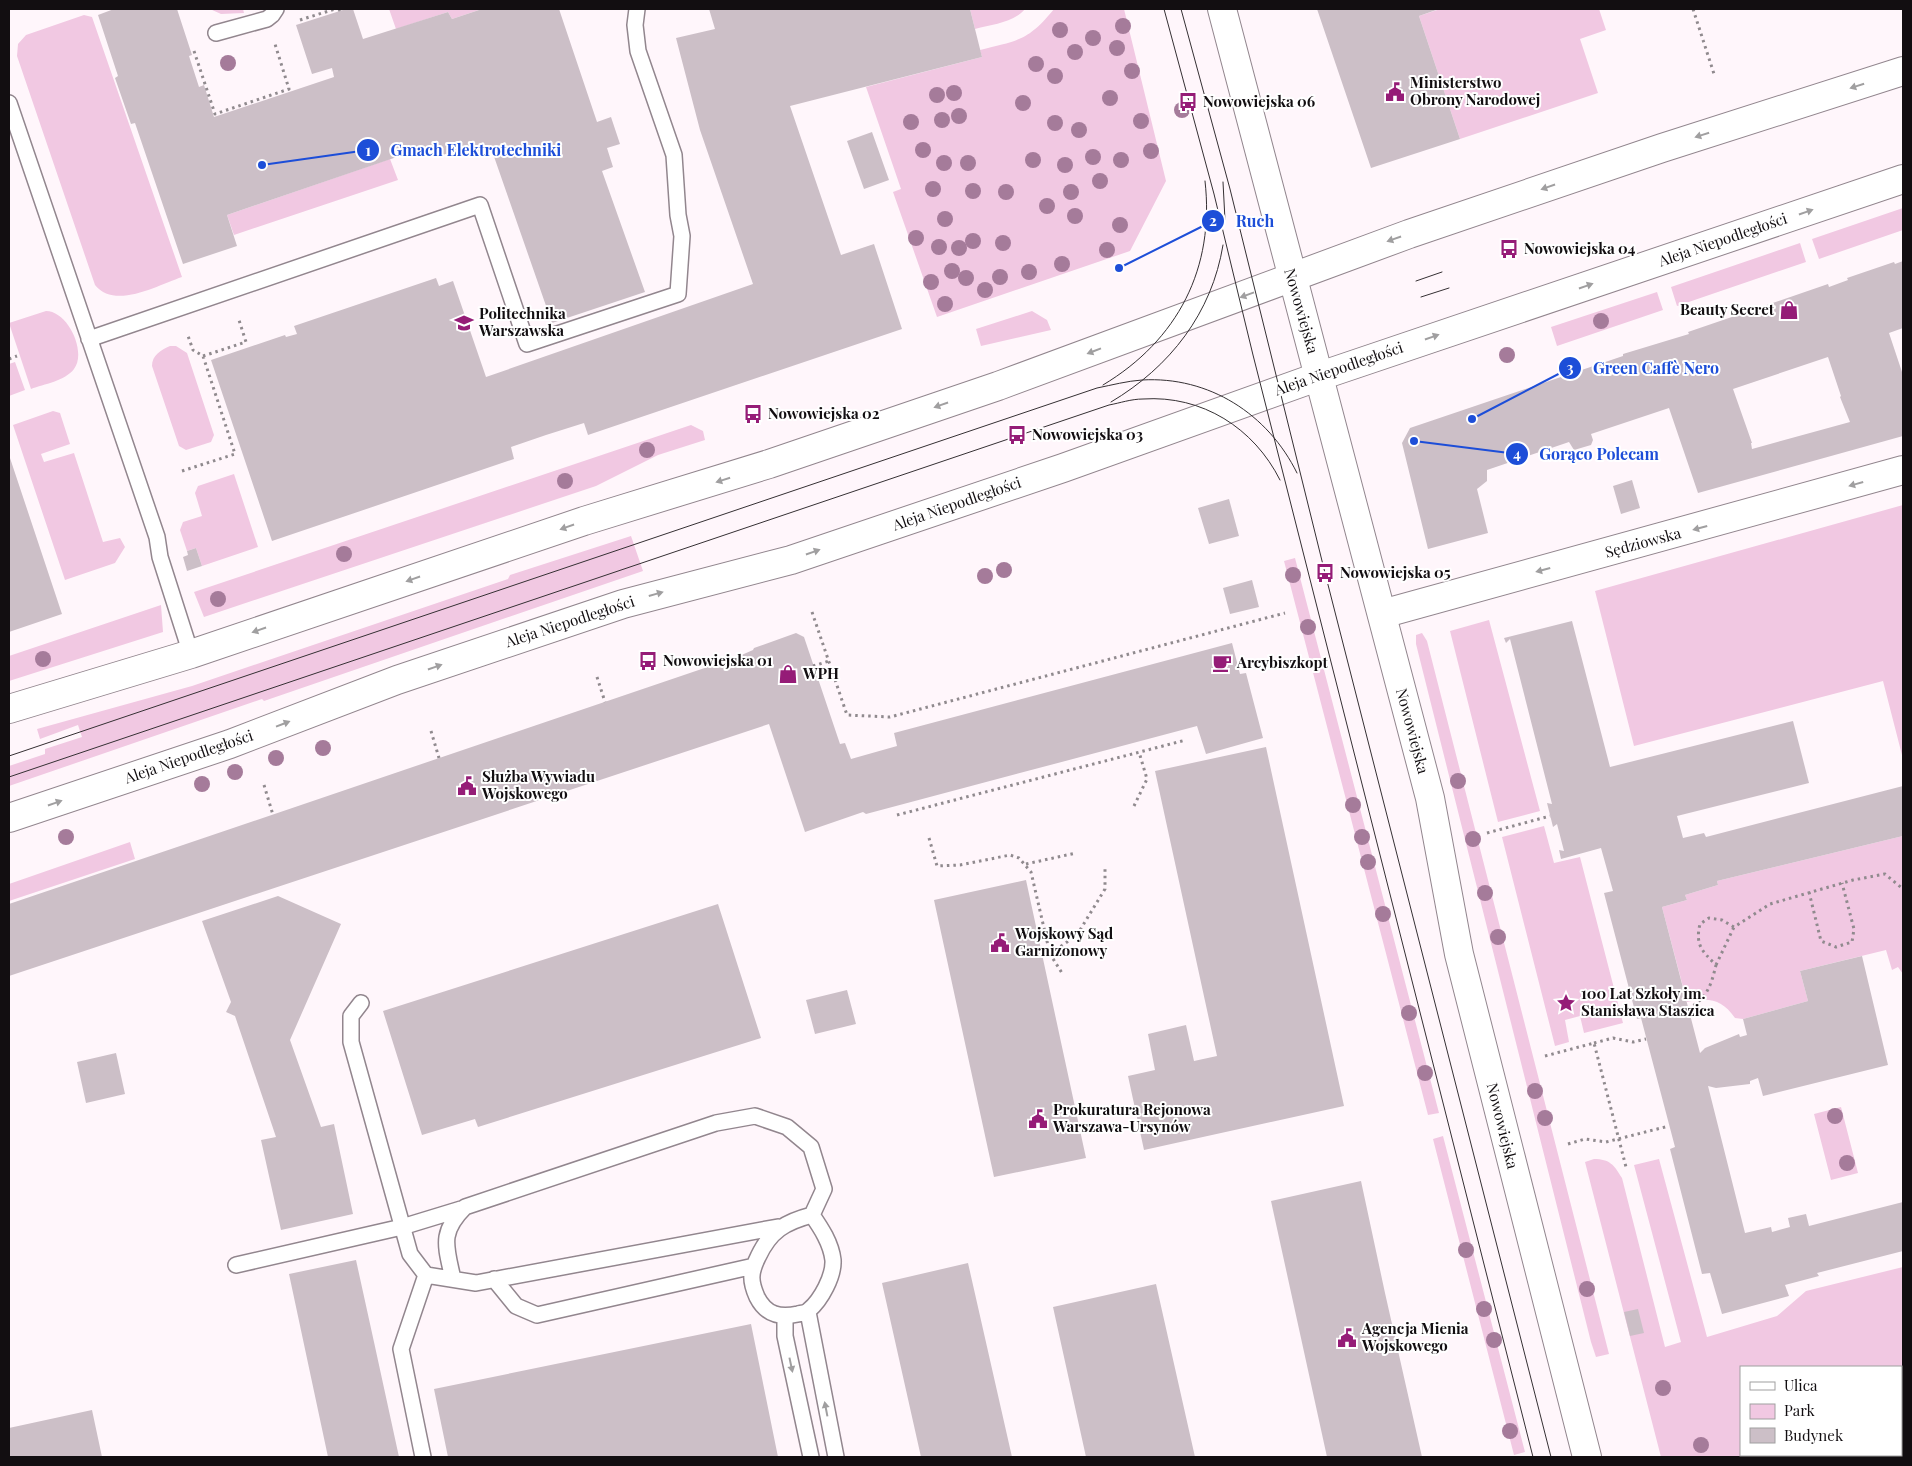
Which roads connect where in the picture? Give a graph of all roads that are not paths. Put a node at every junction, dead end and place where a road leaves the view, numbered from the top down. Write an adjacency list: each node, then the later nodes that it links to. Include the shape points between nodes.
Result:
1 (638, 9): 9 (lane, via 635,25 638,51 674,155 682,236 678,294 527,344 480,205)
2 (1222, 9): 8 (main road, Nowowiejska)
3 (271, 14): 4 (lane)
4 (216, 33)
5 (1903, 71): 8 (main road, one-way to 8, via 1409,234)
6 (9, 103): 9 (lane)
7 (1903, 179): 10 (main road, Aleja Niepodległości, one-way to 7)
8 (1292, 279): 10 (main road, Nowowiejska); 13 (main road, one-way to 13, via 769,464 584,521)
9 (89, 339): 13 (lane, via 157,537 160,557)
10 (1320, 376): 12 (main road, Nowowiejska); 15 (main road, Aleja Niepodległości, one-way to 10, via 230,744 397,680 656,594 790,560 1063,468)
11 (1903, 470): 12 (main road, Sędziowska, one-way to 12)
12 (1382, 614): 31 (main road, Nowowiejska, via 1437,826 1464,976)
13 (191, 654): 14 (main road)
14 (9, 709)
15 (9, 818)
16 (361, 1003): 19 (lane, via 351,1016 350,1042)
17 (465, 1208): 18 (lane, via 716,1123 754,1116 787,1127 811,1147 824,1189); 19 (lane); 24 (lane, via 451,1221 445,1243)
18 (812, 1215): 20 (lane); 26 (lane, via 826,1236 833,1261 826,1289)
19 (402, 1227): 21 (lane); 23 (lane, via 410,1254)
20 (778, 1227): 22 (lane); 25 (lane)
21 (236, 1265)
22 (754, 1266): 25 (lane, via 537,1316 516,1306); 27 (lane, via 750,1283 760,1303 773,1315)
23 (426, 1274): 24 (lane); 28 (lane, via 401,1349)
24 (453, 1279): 25 (lane, via 476,1283)
25 (494, 1279)
26 (808, 1312): 27 (lane); 30 (lane, one-way to 26)
27 (785, 1316): 29 (lane, one-way to 29, via 785,1336)
28 (423, 1457)
29 (811, 1457)
30 (836, 1457)
31 (1587, 1457)

